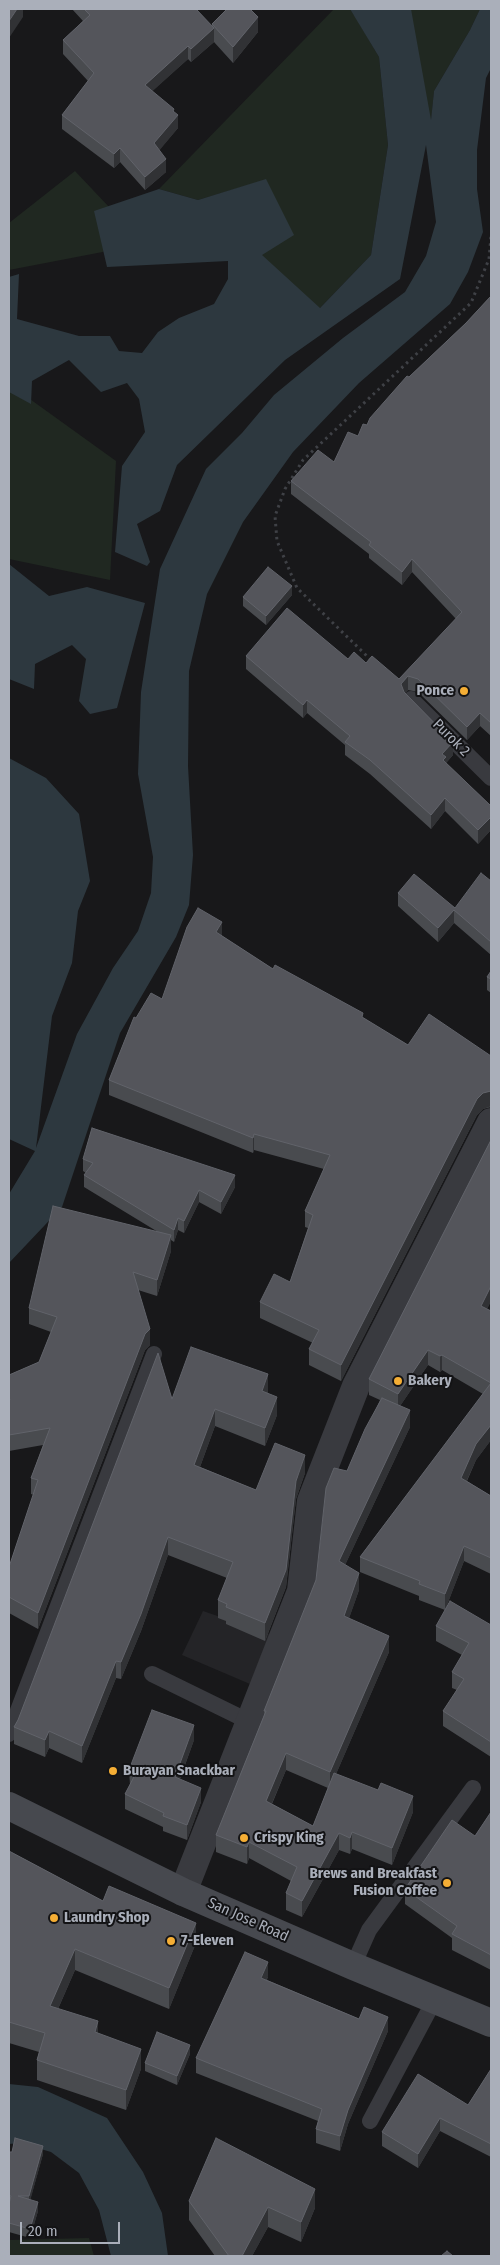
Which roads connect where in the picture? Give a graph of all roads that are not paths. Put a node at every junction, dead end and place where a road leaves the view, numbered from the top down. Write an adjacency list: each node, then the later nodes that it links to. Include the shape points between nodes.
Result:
1 (411, 699): 2 (lane, Purok 2)
2 (491, 778)
3 (491, 1122): 6 (street, via 356,1386 311,1501 301,1591)
4 (154, 1354): 7 (lane)
5 (152, 1674): 6 (lane)
6 (248, 1721): 10 (street)
7 (9, 1734)
8 (472, 1788): 11 (lane, via 369,1930)
9 (9, 1806): 10 (main road, San Jose Road)
10 (183, 1892): 11 (main road, San Jose Road)
11 (352, 1966): 12 (main road, San Jose Road)
12 (435, 1999): 13 (main road, San Jose Road); 14 (lane)
13 (491, 2023)
14 (370, 2122)

